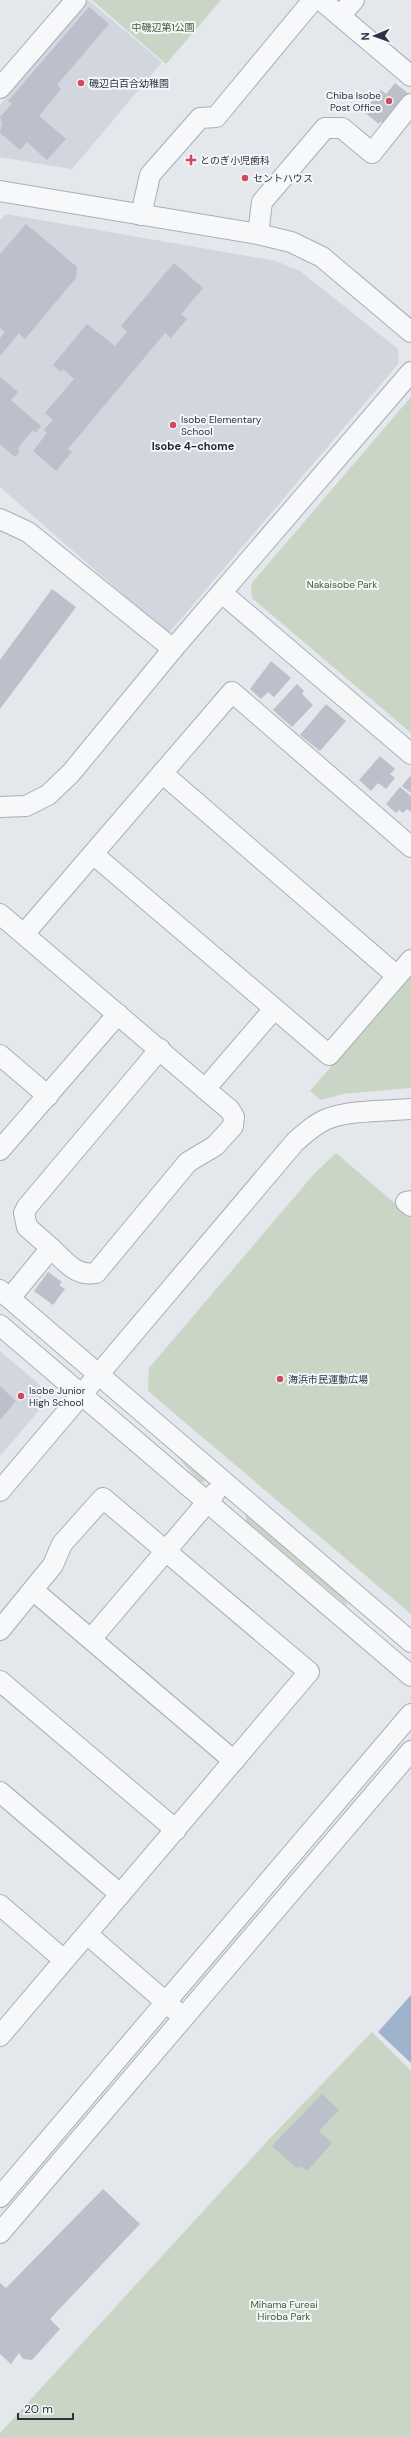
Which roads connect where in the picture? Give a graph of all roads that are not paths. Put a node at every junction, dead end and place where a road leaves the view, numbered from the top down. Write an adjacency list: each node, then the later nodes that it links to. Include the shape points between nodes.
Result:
1 (76, 0): 7 (street)
2 (313, 0): 10 (street, via 216,116 200,118 150,175)
3 (321, 0): 5 (street)
4 (354, 0): 5 (street)
5 (340, 16): 6 (street)
6 (411, 76)
7 (0, 88)
8 (411, 104): 11 (street, via 372,153 342,128 325,128 262,202)
9 (0, 190): 10 (street)
10 (141, 215): 11 (street)
11 (258, 234): 12 (street, via 291,242 322,257)
12 (411, 332)
13 (411, 372): 15 (street)
14 (0, 520): 16 (street, via 28,532)
15 (222, 593): 16 (street); 17 (street)
16 (173, 649): 19 (street, via 71,773 48,795 26,806)
17 (411, 754)
18 (162, 773): 20 (street, via 232,692); 21 (street); 25 (street)
19 (0, 807)
20 (411, 847)
21 (93, 854): 23 (street); 26 (street)
22 (0, 914): 23 (street)
23 (24, 934): 27 (street)
24 (411, 960): 25 (street)
25 (397, 976): 26 (street, via 329,1055)
26 (274, 1009): 30 (street)
27 (118, 1014): 28 (street); 31 (street)
28 (160, 1050): 30 (street); 36 (street, via 24,1213 27,1227)
29 (0, 1055): 31 (street)
30 (206, 1089): 36 (street, via 230,1110 234,1117 233,1126 215,1146 188,1162 102,1267 96,1273 85,1275 77,1272)
31 (48, 1096): 33 (street)
32 (411, 1109): 39 (street, via 328,1118 295,1142)
33 (0, 1150)
34 (411, 1201): 35 (street, via 406,1202)
35 (411, 1206)
36 (51, 1248): 37 (street)
37 (5, 1294): 39 (street)
38 (0, 1325): 40 (street)
39 (100, 1374): 40 (street); 41 (street)
40 (83, 1394): 42 (street); 43 (street)
41 (224, 1482): 43 (street); 48 (street)
42 (0, 1491)
43 (206, 1502): 44 (street); 49 (street)
44 (165, 1551): 45 (street, via 103,1498 62,1544 54,1565); 47 (street); 53 (street, via 309,1672)
45 (34, 1591): 46 (street); 47 (street)
46 (0, 1630)
47 (90, 1639): 53 (street)
48 (411, 1642)
49 (411, 1676)
50 (0, 1681): 55 (street)
51 (411, 1714): 60 (street)
52 (411, 1751): 61 (street)
53 (234, 1761): 55 (street)
54 (0, 1792): 56 (street)
55 (176, 1830): 56 (street)
56 (120, 1894): 58 (street)
57 (0, 1905): 59 (street)
58 (87, 1934): 59 (street); 60 (street)
59 (64, 1960): 62 (street)
60 (166, 2002): 61 (street); 63 (street)
61 (183, 2017): 64 (street)
62 (3, 2026)
63 (0, 2197)
64 (0, 2233)

